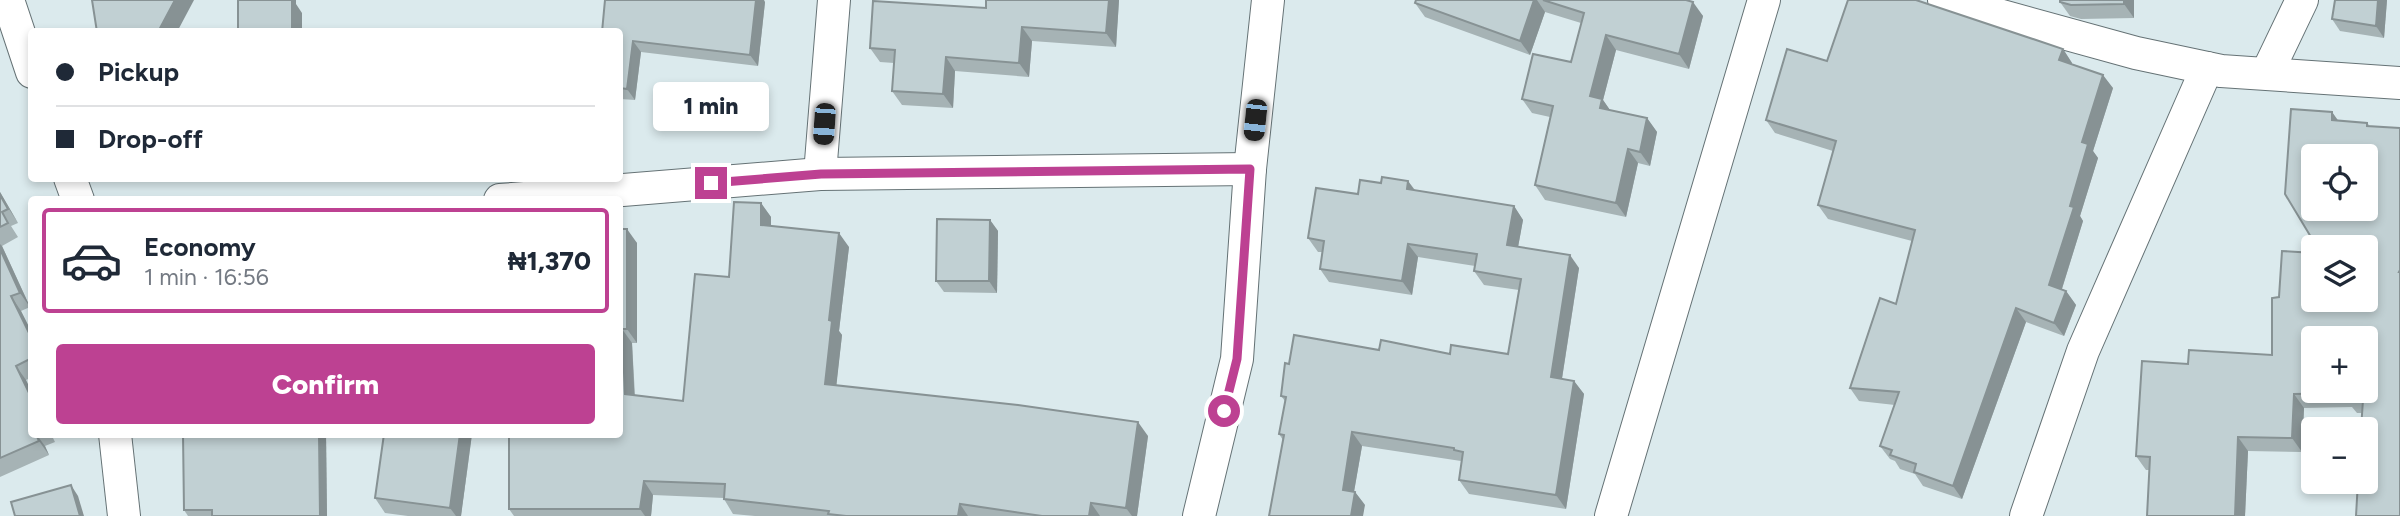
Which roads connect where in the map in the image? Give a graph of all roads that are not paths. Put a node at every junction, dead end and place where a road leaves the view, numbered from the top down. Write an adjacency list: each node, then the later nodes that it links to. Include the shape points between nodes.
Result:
1 (8, 0): 7 (street)
2 (834, 0): 12 (street)
3 (1268, 0): 11 (street)
4 (1764, 0): 17 (street)
5 (1944, 0): 8 (street)
6 (2302, 0): 9 (street)
7 (28, 60)
8 (2207, 68): 9 (street); 18 (street, via 2082,351)
9 (2267, 73): 10 (street)
10 (2400, 83)
11 (1250, 169): 12 (street); 16 (street, via 1237,359)
12 (821, 174): 13 (street)
13 (549, 196)
14 (116, 438): 15 (street)
15 (124, 516)
16 (1199, 516)
17 (1611, 516)
18 (2026, 516)

